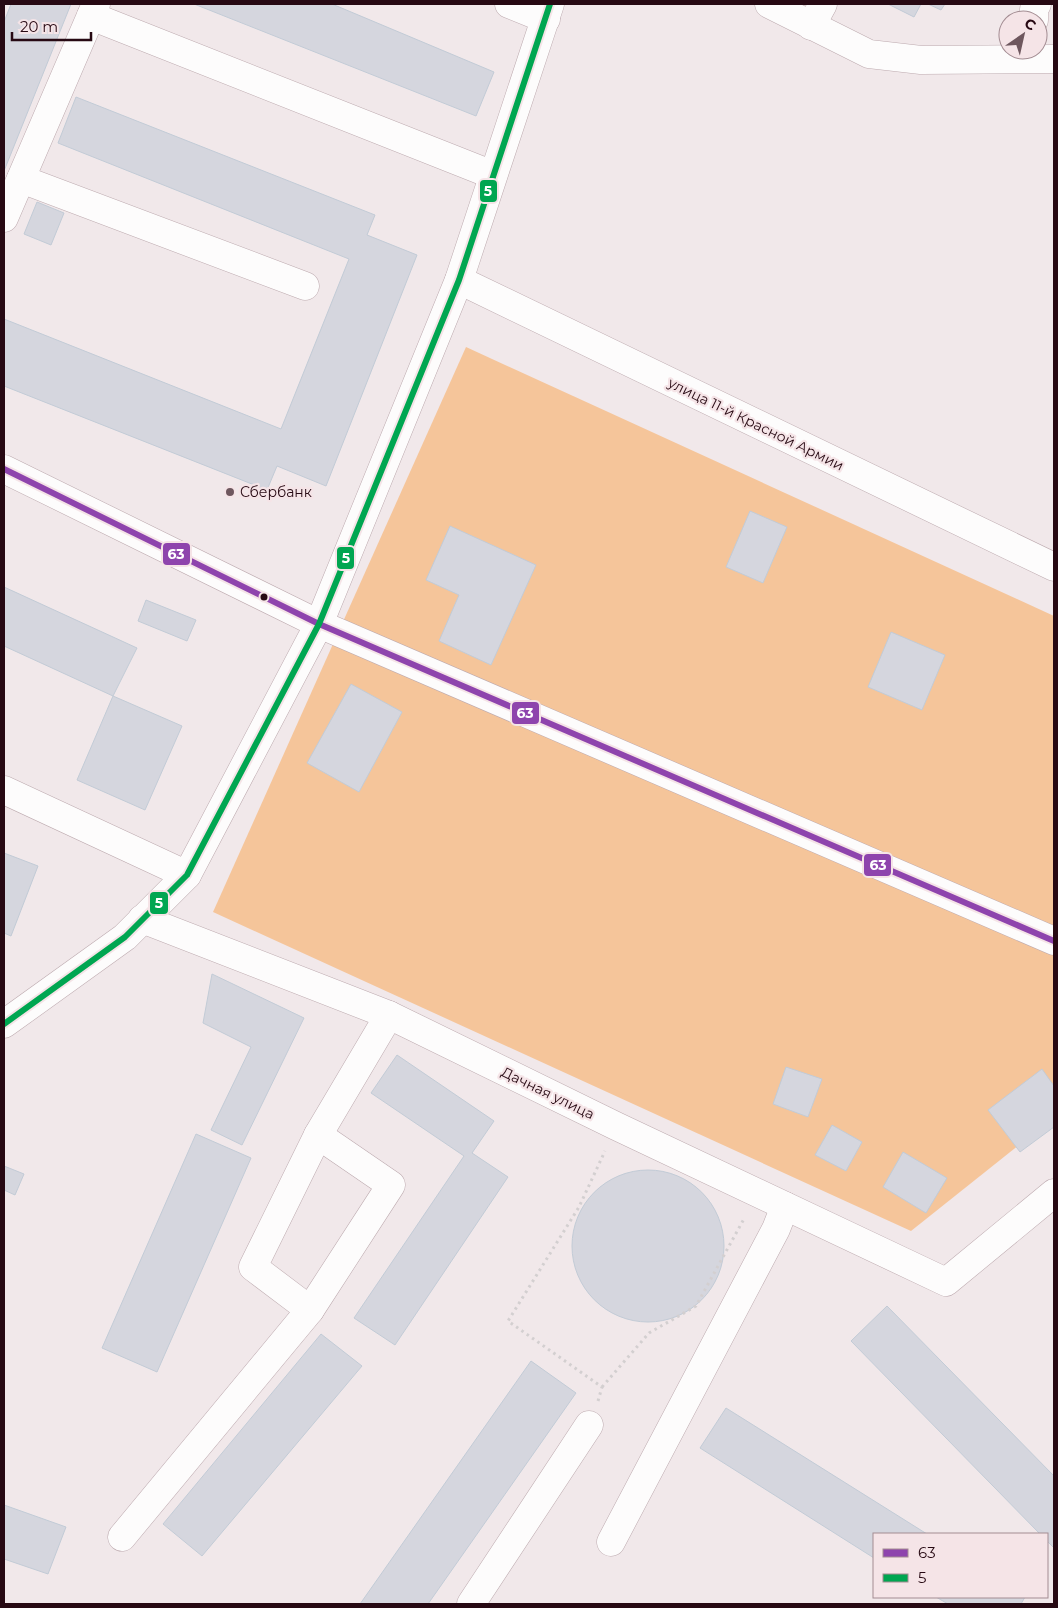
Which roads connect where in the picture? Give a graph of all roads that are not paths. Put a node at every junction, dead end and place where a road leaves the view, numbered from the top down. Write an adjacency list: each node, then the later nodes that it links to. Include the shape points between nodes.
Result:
1 (509, 4): 4 (street)
2 (769, 4): 5 (street)
3 (93, 10): 7 (street); 8 (street)
4 (548, 11): 7 (street)
5 (817, 15): 6 (street, via 869,54 921,60)
6 (998, 57)
7 (494, 175): 10 (street)
8 (21, 179): 9 (street); 11 (street)
9 (4, 218)
10 (459, 280): 13 (street, улица 11-й Красной Армии); 14 (street)
11 (305, 286)
12 (4, 469): 14 (street)
13 (1054, 567)
14 (319, 624): 16 (street); 18 (street)
15 (4, 790): 16 (street)
16 (187, 875): 17 (street)
17 (142, 919): 19 (street, Дачная улица); 20 (street, via 125,937)
18 (1054, 941)
19 (389, 1015): 21 (street); 23 (street, Дачная улица)
20 (6, 1019)
21 (318, 1135): 24 (street, via 253,1267); 24 (street, via 391,1185)
22 (1054, 1193): 23 (street, Дачная улица, via 946,1282)
23 (785, 1206): 27 (street, via 776,1229)
24 (310, 1310): 26 (street)
25 (590, 1425): 28 (street)
26 (122, 1537)
27 (611, 1542)
28 (471, 1604)

